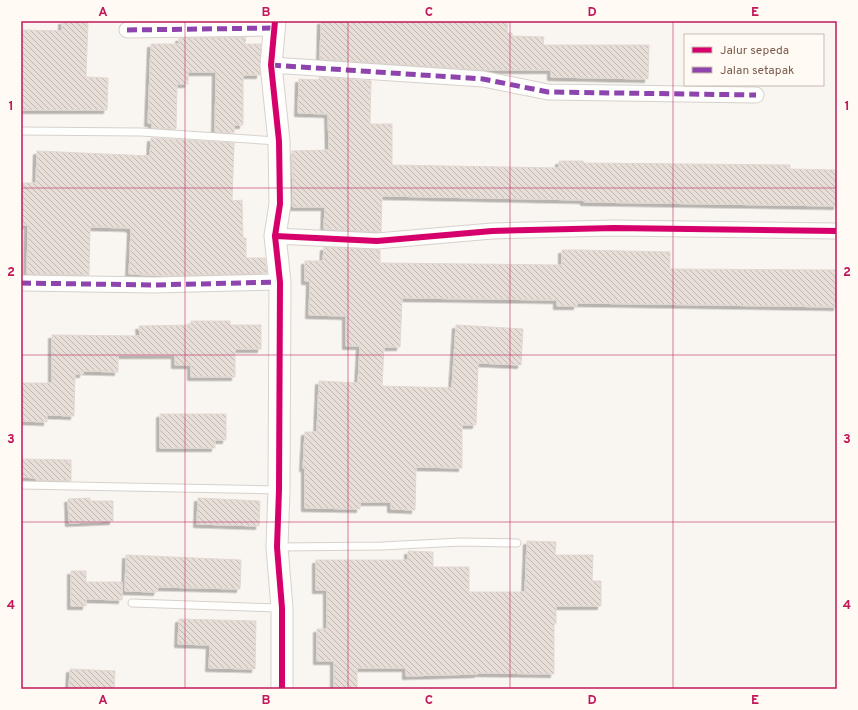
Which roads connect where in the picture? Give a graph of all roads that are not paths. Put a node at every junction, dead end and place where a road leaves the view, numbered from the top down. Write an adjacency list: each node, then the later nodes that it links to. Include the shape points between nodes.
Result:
1 (274, 24): 2 (street); 3 (street)
2 (127, 30)
3 (271, 65): 4 (street, via 483,79 548,92); 6 (street)
4 (756, 95)
5 (21, 130): 6 (lane, via 141,132)
6 (280, 141): 8 (street, via 280,204)
7 (837, 231): 8 (street, via 614,228 492,231 377,241)
8 (274, 236): 10 (street)
9 (21, 282): 10 (street, via 154,285)
10 (280, 282): 12 (street)
11 (21, 485): 12 (lane)
12 (280, 490): 14 (street)
13 (517, 543): 14 (lane)
14 (277, 547): 16 (street)
15 (132, 603): 16 (lane)
16 (282, 608): 17 (street)
17 (282, 689)

